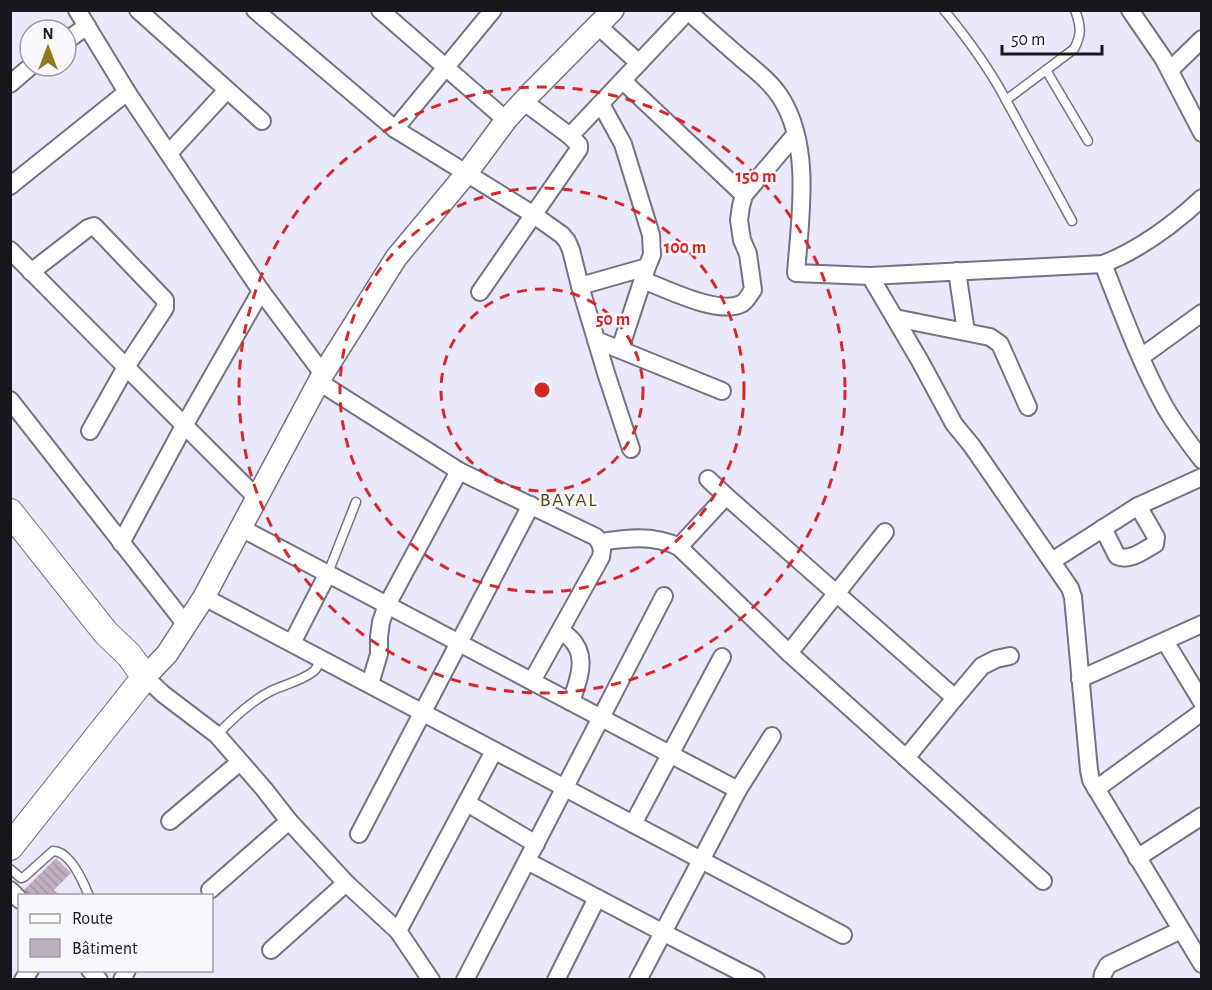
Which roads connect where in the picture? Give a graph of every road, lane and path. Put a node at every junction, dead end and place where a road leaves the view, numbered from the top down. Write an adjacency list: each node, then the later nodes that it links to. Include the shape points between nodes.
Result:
1 (77, 10): 11 (street)
2 (138, 10): 20 (street)
3 (255, 10): 27 (street)
4 (493, 10): 16 (street)
5 (614, 10): 12 (street)
6 (944, 10): 22 (lane)
7 (1075, 10): 17 (lane, via 1080,38 1074,49)
8 (1130, 10): 18 (street)
9 (688, 11): 15 (street); 29 (street, via 764,78 791,116)
10 (386, 12): 16 (street)
11 (87, 27): 13 (street); 21 (street)
12 (598, 27): 15 (street); 23 (street)
13 (78, 33)
14 (1202, 39): 18 (street)
15 (639, 63): 19 (street)
16 (446, 67): 25 (street); 27 (street)
17 (1046, 70): 22 (lane); 31 (lane)
18 (1170, 70): 28 (street)
19 (623, 81): 24 (street); 35 (street)
20 (227, 90): 26 (street); 32 (street)
21 (127, 92): 32 (street); 34 (street)
22 (1006, 100): 38 (lane)
23 (523, 101): 25 (street); 30 (street)
24 (601, 104): 30 (street); 42 (street, via 623,144 651,235 652,255)
25 (506, 120): 33 (street)
26 (262, 121)
27 (395, 129): 33 (street)
28 (1202, 133)
29 (795, 135): 35 (street); 43 (street, via 802,181 796,273)
30 (570, 136): 37 (street, via 579,149)
31 (1088, 141)
32 (169, 153): 45 (street)
33 (466, 174): 37 (street); 54 (street, via 396,258)
34 (10, 186)
35 (744, 195): 42 (street, via 739,220 753,290 743,304 729,308 709,305)
36 (1202, 198): 40 (street, via 1141,246)
37 (534, 215): 44 (street, via 567,241); 46 (street)
38 (1072, 221)
39 (18, 264): 53 (street); 53 (street, via 88,228 98,229 166,303)
40 (1103, 264): 41 (street); 52 (street)
41 (957, 271): 43 (street); 49 (street)
42 (645, 274): 44 (street); 51 (street)
43 (870, 276): 48 (street)
44 (580, 286): 50 (street)
45 (261, 291): 54 (street); 58 (street)
46 (480, 292)
47 (1202, 313): 52 (street)
48 (895, 318): 49 (street); 77 (street, via 954,424)
49 (966, 332): 57 (street, via 990,337 1000,344)
50 (596, 340): 51 (street); 60 (street)
51 (620, 349): 55 (street)
52 (1141, 357): 61 (street, via 1167,410)
53 (126, 368): 58 (street); 59 (street)
54 (321, 378): 62 (street); 66 (street)
55 (722, 391)
56 (10, 400): 74 (street)
57 (1028, 407)
58 (184, 426): 66 (street); 74 (street)
59 (90, 431)
60 (631, 449)
61 (1202, 460)
62 (459, 471): 68 (street); 82 (street)
63 (1202, 477): 69 (street)
64 (708, 479): 65 (street)
65 (726, 496): 76 (street); 79 (street)
66 (257, 498): 71 (street)
67 (356, 502): 78 (lane)
68 (531, 505): 75 (street, via 596,537); 88 (street)
69 (1138, 506): 72 (street); 72 (street, via 1156,537 1155,544 1121,558)
70 (10, 512): 86 (main road)
71 (241, 528): 78 (street); 81 (street)
72 (1103, 528): 77 (street)
73 (885, 532): 79 (street)
74 (121, 543): 84 (street)
75 (600, 543): 76 (street, via 654,538); 85 (street, via 601,557)
76 (679, 547): 90 (street)
77 (1052, 561): 95 (street, via 1073,597)
78 (327, 573): 82 (street); 89 (street)
79 (836, 594): 90 (street); 98 (street)
80 (664, 596): 104 (street)
81 (204, 597): 84 (street); 89 (street)
82 (387, 605): 88 (street); 97 (street)
83 (1202, 624): 87 (street)
84 (187, 626): 94 (street)
85 (561, 630): 96 (street); 99 (street, via 575,644 581,658)
86 (106, 633): 94 (main road); 101 (main road, via 122,671)
87 (1165, 641): 95 (street); 100 (street)
88 (459, 643): 96 (street); 102 (street)
89 (292, 644): 93 (street)
90 (789, 653): 109 (street)
91 (1010, 656): 98 (street, via 981,666)
92 (722, 657): 108 (street)
93 (322, 659): 97 (street); 105 (lane, via 297,681 252,704)
94 (145, 676): 101 (main road); 105 (street)
95 (1080, 679): 112 (street, via 1089,775)
96 (532, 681): 99 (street)
97 (370, 684): 102 (street)
98 (955, 698): 109 (street)
99 (571, 702): 104 (street)
100 (1202, 702)
101 (123, 705): 121 (main road)
102 (422, 712): 107 (street); 119 (street)
103 (1202, 712): 112 (street)
104 (601, 718): 108 (street); 111 (street)
105 (218, 735): 110 (street)
106 (772, 736): 113 (street)
107 (494, 751): 111 (street); 114 (street)
108 (670, 754): 113 (street); 118 (street)
109 (906, 758): 126 (street)
110 (240, 762): 116 (street); 117 (street)
111 (565, 788): 118 (street); 120 (street)
112 (1095, 789): 122 (street)
113 (738, 790): 123 (street)
114 (467, 803): 120 (street); 132 (street)
115 (1202, 816): 122 (street)
116 (170, 821)
117 (289, 821): 127 (street); 128 (street)
118 (633, 824): 123 (street)
119 (359, 834)
120 (536, 844): 124 (street)
121 (10, 847)
122 (1137, 858): 131 (street)
123 (700, 860): 133 (street); 134 (street)
124 (527, 861): 130 (street); 138 (street)
125 (10, 869): 129 (lane, via 24,877 52,850 57,850 78,871)
126 (1043, 881)
127 (346, 883): 132 (street); 135 (street)
128 (210, 890)
129 (88, 894)
130 (597, 898): 133 (street); 139 (street)
131 (1181, 930): 136 (street); 142 (street, via 1108,964)
132 (398, 931): 137 (street)
133 (662, 932): 140 (street); 141 (street)
134 (843, 936)
135 (271, 950)
136 (1202, 964)
137 (431, 980)
138 (465, 980)
139 (556, 980)
140 (638, 980)
141 (756, 980)
142 (1102, 980)

